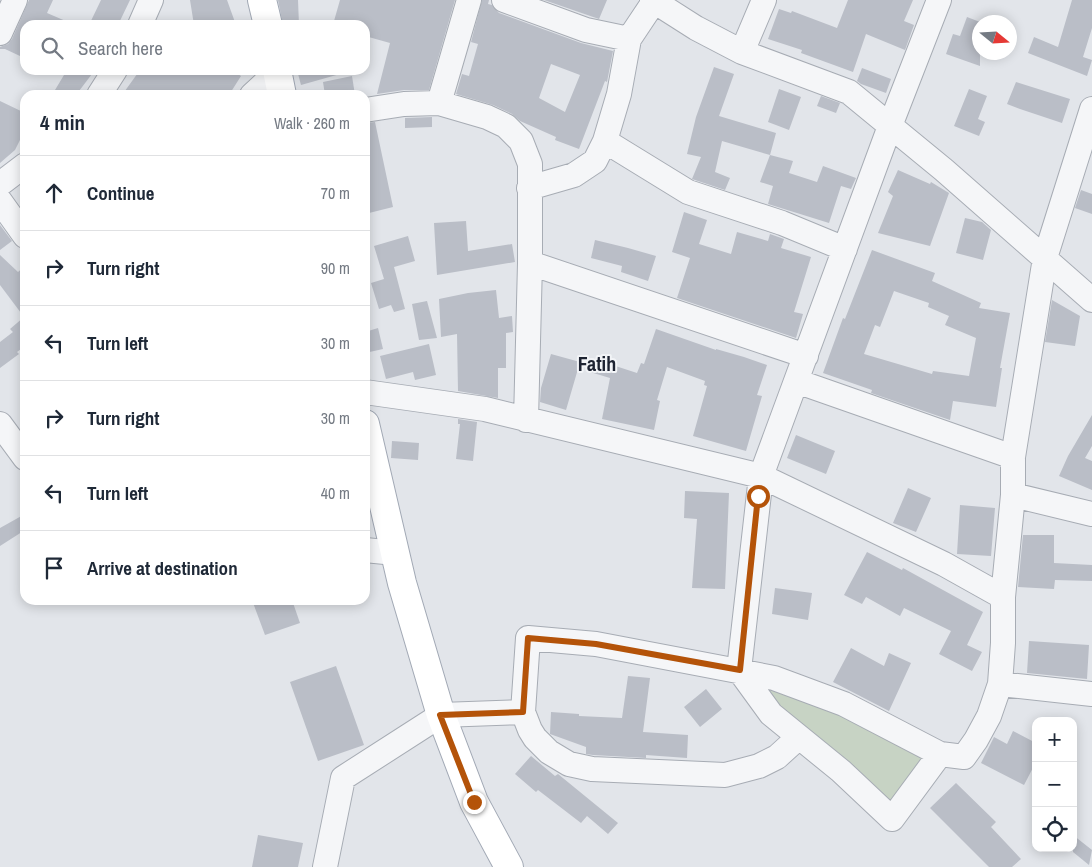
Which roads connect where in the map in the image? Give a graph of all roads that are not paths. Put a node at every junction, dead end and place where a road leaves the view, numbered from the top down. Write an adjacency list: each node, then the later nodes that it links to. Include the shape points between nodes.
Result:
1 (15, 0): 11 (street)
2 (151, 0): 9 (street)
3 (262, 0): 10 (main road)
4 (469, 0): 18 (street)
5 (504, 0): 12 (street, via 586,30)
6 (764, 0): 13 (street)
7 (939, 0): 21 (street)
8 (654, 1): 12 (street); 13 (street)
9 (142, 20)
10 (267, 20)
11 (0, 33)
12 (629, 39): 22 (street, via 619,94)
13 (742, 52): 21 (street, via 849,92)
14 (112, 75): 16 (street)
15 (279, 79): 17 (street)
16 (102, 90)
17 (260, 90)
18 (439, 103): 19 (street); 25 (street, via 506,126 521,141 530,164)
19 (370, 109)
20 (1092, 109): 29 (street)
21 (890, 126): 28 (street); 29 (street)
22 (605, 141): 25 (street, via 595,161 574,175); 28 (street, via 688,192 782,223)
23 (20, 169): 24 (street)
24 (0, 184)
25 (529, 188): 30 (street)
26 (0, 201): 27 (street)
27 (20, 229)
28 (845, 249): 32 (street)
29 (1045, 258): 31 (street); 39 (street)
30 (530, 263): 32 (street); 35 (street)
31 (1092, 300)
32 (806, 356): 33 (street)
33 (796, 381): 39 (street); 40 (street)
34 (370, 393): 35 (street, via 484,409)
35 (526, 420): 40 (street)
36 (0, 424): 38 (street)
37 (370, 446): 44 (main road)
38 (20, 451)
39 (1013, 457): 41 (street)
40 (761, 476): 45 (street, via 944,564); 46 (street)
41 (1013, 495): 42 (street); 45 (street)
42 (1092, 514)
43 (370, 550): 44 (street)
44 (395, 553): 50 (main road)
45 (1003, 597): 47 (street)
46 (740, 670): 49 (street, via 596,644 528,638); 51 (street, via 772,714); 52 (street, via 774,678 844,704)
47 (1000, 684): 48 (street); 52 (street, via 989,716 964,757)
48 (1092, 694)
49 (523, 712): 50 (street); 51 (street, via 530,730 549,752 570,764 592,769 725,775 776,757)
50 (440, 715): 53 (street, via 343,778); 54 (main road, via 474,802)
51 (799, 737): 52 (street, via 892,819)
52 (940, 754)
53 (325, 867)
54 (509, 867)

